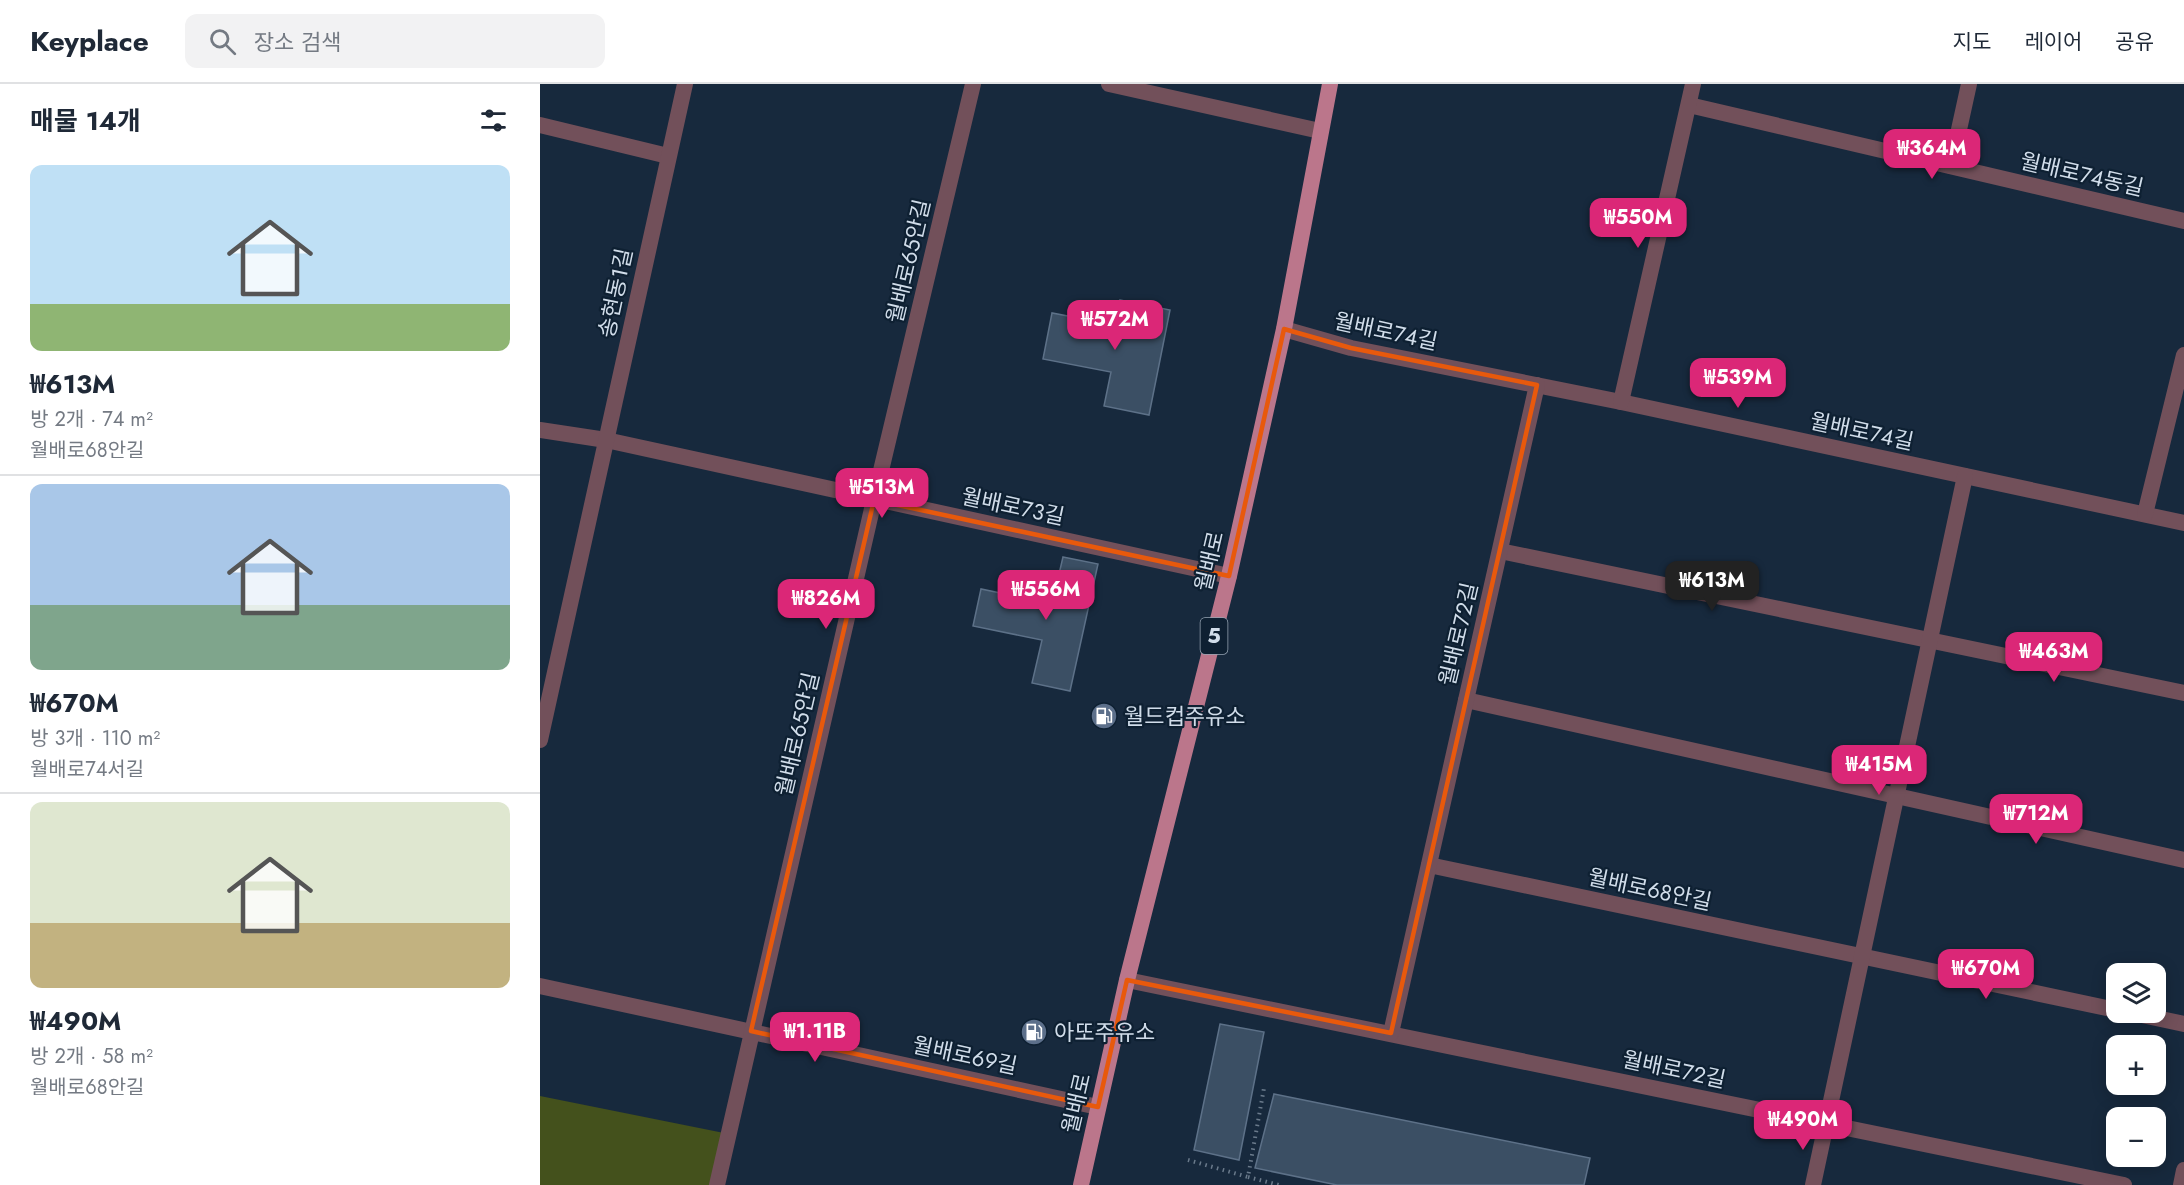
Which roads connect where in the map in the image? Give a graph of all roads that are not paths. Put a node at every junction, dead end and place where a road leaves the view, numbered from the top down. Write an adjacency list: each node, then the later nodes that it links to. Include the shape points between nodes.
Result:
1 (685, 84): 10 (street, 송현동1길)
2 (973, 84): 20 (street, 월배로65안길)
3 (1109, 84): 9 (street)
4 (1330, 84): 9 (main road, 월배로 / 5)
5 (1693, 84): 7 (street)
6 (1969, 84): 11 (street)
7 (1689, 105): 11 (street, 월배로74동길); 16 (street)
8 (540, 125): 10 (street)
9 (1320, 130): 13 (main road, 월배로 / 5)
10 (668, 156): 18 (street, 송현동1길)
11 (1951, 166): 12 (street, 월배로74동길)
12 (2184, 221)
13 (1284, 329): 15 (street, 월배로74길, via 1352,348); 24 (main road, 월배로 / 5)
14 (2184, 355): 21 (street)
15 (1537, 385): 16 (street, 월배로74길); 23 (street, 월배로72길)
16 (1622, 402): 19 (street, 월배로74길)
17 (540, 430): 18 (street, 월배로73길)
18 (606, 440): 20 (street, 월배로73길); 26 (street, 송현동1길)
19 (1965, 476): 21 (street, 월배로74길); 25 (street)
20 (874, 500): 24 (street, 월배로73길); 39 (street, 월배로65안길)
21 (2145, 514): 22 (street, 월배로74길)
22 (2184, 523)
23 (1500, 551): 25 (street); 28 (street, 월배로72길)
24 (1229, 576): 34 (main road, 월배로 / 5)
25 (1930, 639): 27 (street); 30 (street)
26 (546, 682): 29 (street, 송현동1길)
27 (2184, 693)
28 (1466, 700): 30 (street); 32 (street, 월배로72길)
29 (540, 740)
30 (1896, 796): 31 (street); 33 (street)
31 (2184, 860)
32 (1429, 865): 33 (street, 월배로68안길); 40 (street, 월배로72길)
33 (1862, 957): 36 (street, 월배로68안길); 42 (street)
34 (1127, 980): 40 (street, 월배로72길); 41 (main road, 월배로 / 5)
35 (540, 986): 39 (street, 월배로69길)
36 (2106, 1008)
37 (2166, 1020): 38 (street)
38 (2184, 1024)
39 (752, 1031): 41 (street, 월배로69길); 44 (street, 월배로65안길)
40 (1391, 1033): 42 (street, 월배로72길)
41 (1098, 1107): 45 (main road, 월배로 / 5)
42 (1826, 1123): 46 (street); 47 (street, 월배로72길)
43 (2184, 1170): 48 (street)
44 (717, 1185)
45 (1081, 1185)
46 (1813, 1185)
47 (2124, 1185)
48 (2181, 1185)

